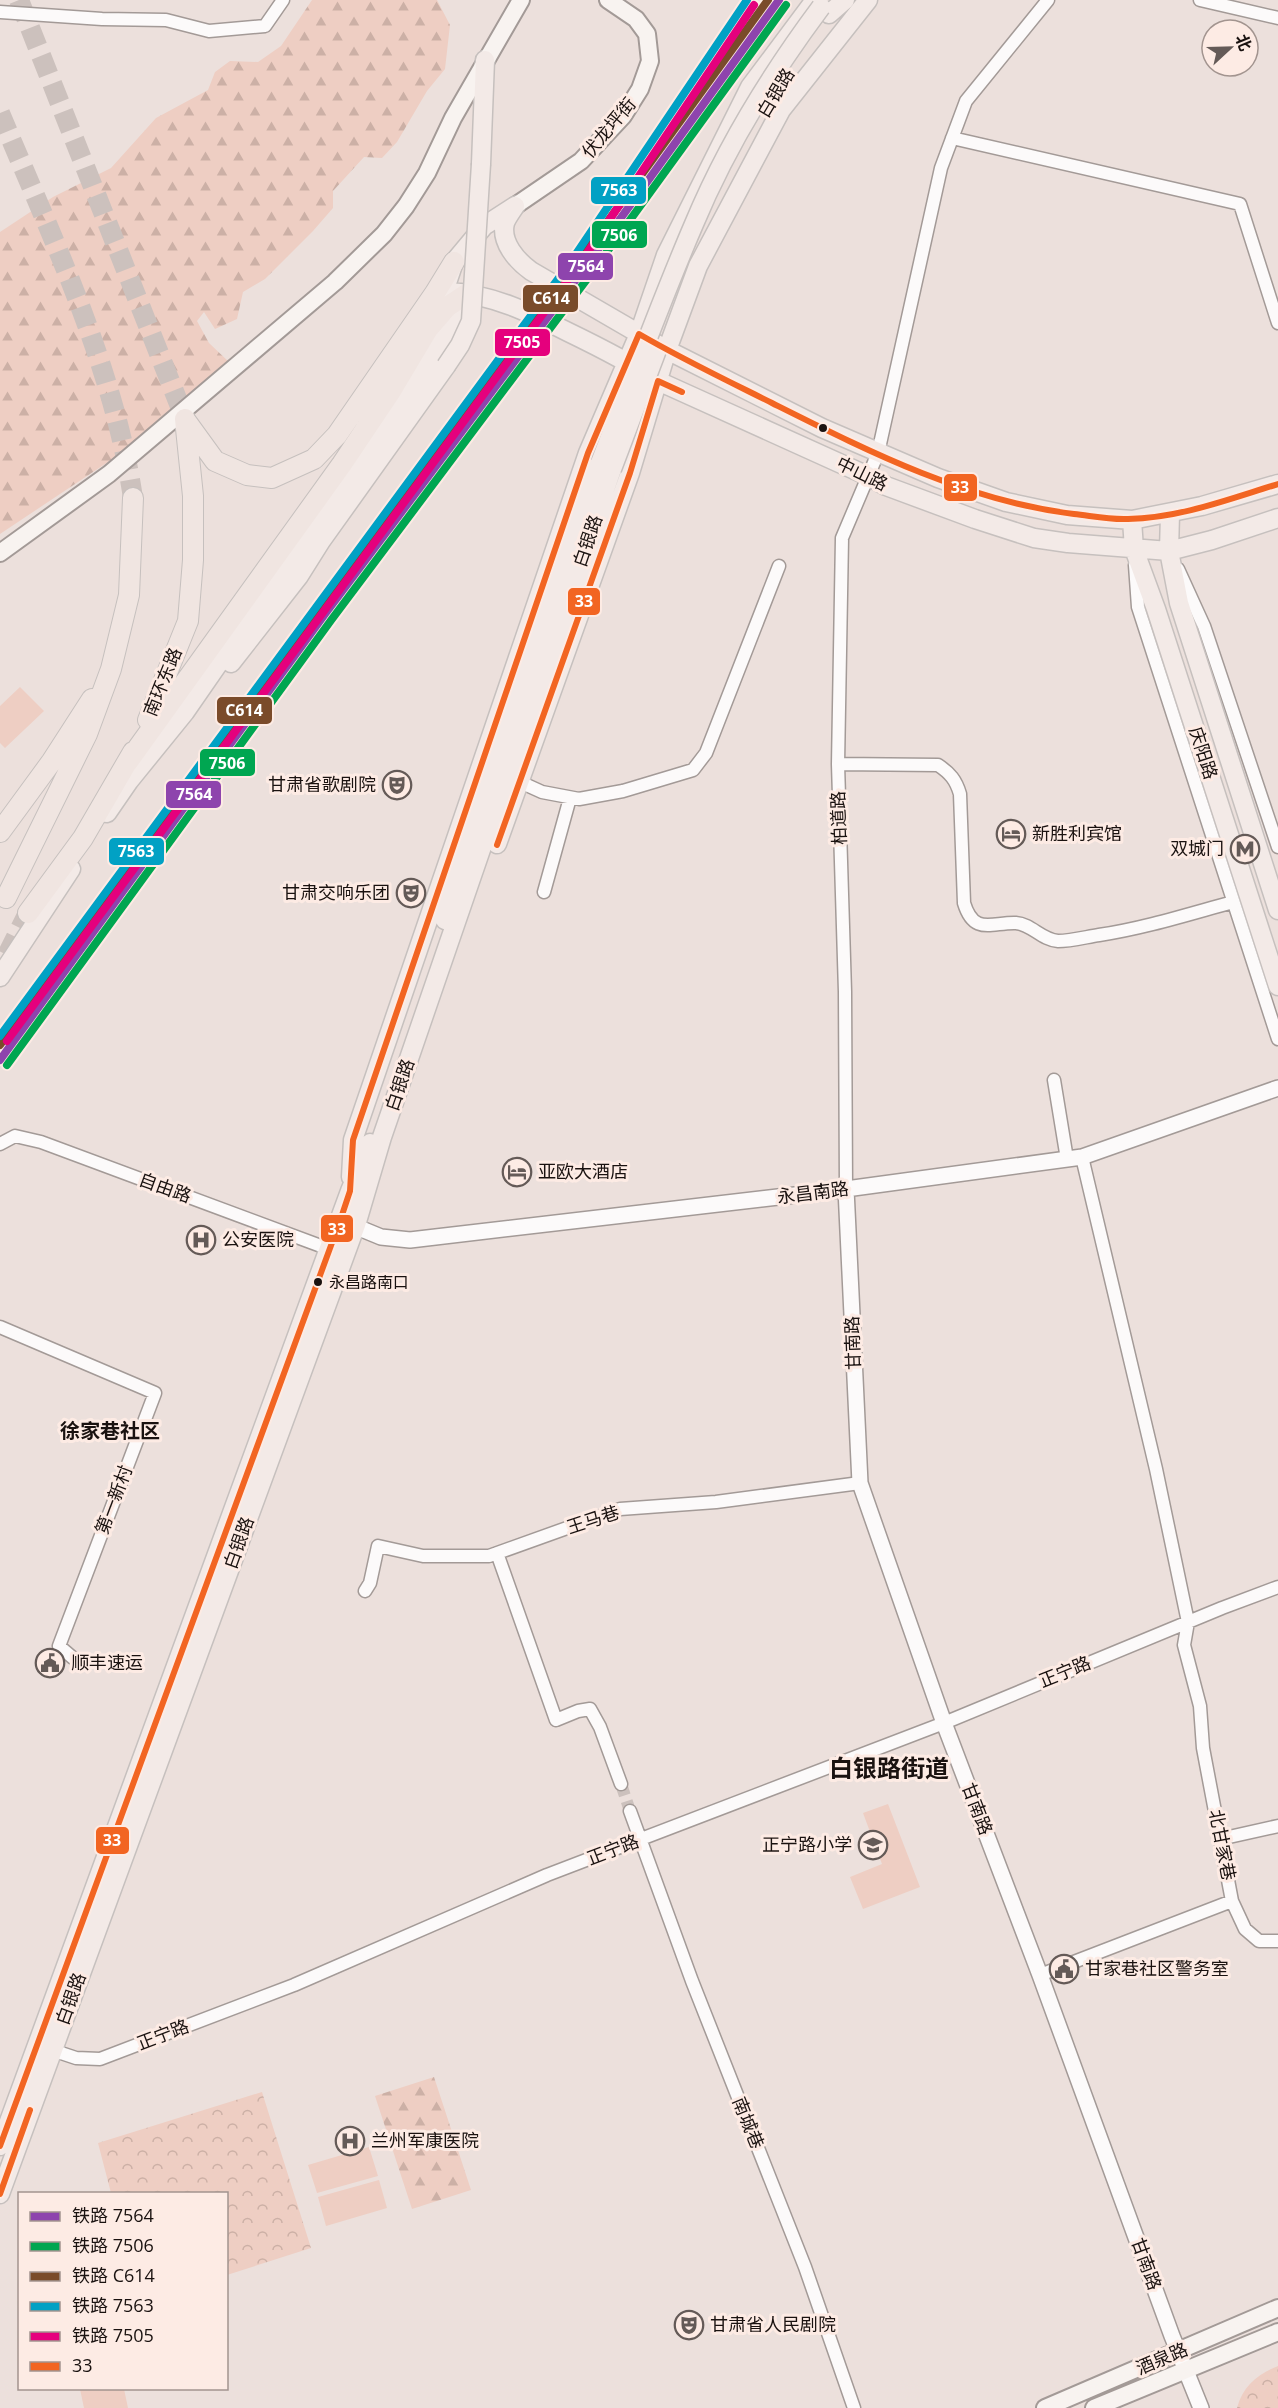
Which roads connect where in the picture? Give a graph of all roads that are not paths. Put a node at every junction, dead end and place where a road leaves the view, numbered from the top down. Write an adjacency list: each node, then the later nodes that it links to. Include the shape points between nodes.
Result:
1 (283, 0): 9 (street, via 265,26 209,31 166,20)
2 (521, 0): 11 (main road)
3 (608, 0): 13 (main road, 伏龙坪街, via 636,19 647,34 650,61 640,89 623,116 581,161)
4 (845, 0): 8 (main road, 白银路)
5 (868, 0): 18 (main road, via 781,110 698,266)
6 (1048, 0): 12 (street, 柏道路, via 966,102)
7 (1200, 0): 10 (street)
8 (823, 5): 17 (main road, via 750,87 666,255); 53 (main road, 白银路, bridge, via 780,64 728,153 694,223 600,463 494,771)
9 (0, 12)
10 (1278, 18)
11 (485, 60): 30 (main road, via 427,173 384,234 335,282 109,474); 33 (main road, bridge, via 471,321 460,345 299,576 250,641 197,704)
12 (952, 138): 16 (street, via 1240,204); 21 (street, 柏道路, via 940,168)
13 (515, 206): 14 (main road, via 484,226); 17 (main road, 中山路, via 505,223 506,238 519,262)
14 (454, 262): 15 (main road, 中山路, via 446,286 449,292); 34 (highway, 南环东路, via 337,435 314,459 272,478 247,475 215,460 184,419 193,496 188,621 158,700)
15 (468, 293): 19 (main road, 中山路, via 525,310); 33 (main road, via 460,313); 34 (highway, via 447,307 428,329 342,464)
16 (1278, 323)
17 (639, 334): 18 (main road, 中山路); 19 (main road)
18 (667, 350): 20 (main road); 21 (main road, 中山路)
19 (627, 361): 20 (main road, 中山路); 53 (main road, via 588,453 353,1140)
20 (658, 381): 22 (main road, 中山路); 36 (main road, via 630,473)
21 (878, 453): 22 (street, 柏道路); 27 (main road, 中山路, via 1006,502 1066,514)
22 (868, 476): 28 (main road, 中山路, via 886,486 1034,538); 35 (street, 柏道路, via 842,538)
23 (1278, 484): 25 (main road, 中山路)
24 (133, 498): 32 (highway, via 129,595)
25 (1170, 514): 27 (main road, 中山路); 29 (main road, 庆阳路)
26 (1278, 518): 29 (main road, 中山路)
27 (1132, 519): 28 (main road, 庆阳路)
28 (1134, 549): 29 (main road, 中山路); 42 (street, via 1138,607); 46 (main road, 庆阳路)
29 (1169, 551): 39 (street, via 1204,626); 43 (main road, 庆阳路, via 1179,603)
30 (0, 553)
31 (779, 566): 37 (street, via 706,753 693,770 623,791)
32 (111, 669): 38 (highway, via 52,761); 41 (highway, via 87,734)
33 (185, 712): 45 (main road, via 129,781)
34 (127, 763): 44 (highway, 南环东路, via 83,838)
35 (837, 764): 42 (street, via 938,765 949,772 960,794 966,912 987,927 1018,923 1044,938 1069,940 1133,929); 52 (street, 柏道路, via 845,992)
36 (520, 782): 37 (street); 53 (main road, via 388,1147)
37 (570, 798): 40 (street)
38 (0, 832)
39 (1278, 847)
40 (544, 892)
41 (6, 898)
42 (1233, 902): 47 (street)
43 (1278, 910)
44 (28, 913)
45 (0, 977)
46 (1278, 986)
47 (1278, 1039)
48 (1054, 1080): 51 (street)
49 (1278, 1088): 51 (street, 永昌南路)
50 (0, 1144): 55 (street, 自由路, via 15,1136 41,1142)
51 (1074, 1158): 52 (street, 永昌南路); 61 (street, via 1156,1469)
52 (846, 1189): 54 (street, 永昌南路, via 410,1240 381,1237); 57 (street, 甘南路)
53 (358, 1193): 54 (main road, 白银路)
54 (348, 1223): 55 (main road, 白银路); 72 (main road, 白银路)
55 (329, 1250): 72 (main road, 白银路)
56 (0, 1327): 62 (street, 第一新村, via 155,1393 59,1646)
57 (860, 1483): 58 (street, 王马巷, via 716,1502 620,1509); 63 (street, 甘南路)
58 (496, 1553): 60 (street, 王马巷, via 423,1556 378,1546); 64 (street, via 556,1720 590,1709)
59 (1278, 1587): 61 (street, 正宁路)
60 (365, 1591)
61 (1188, 1622): 63 (street, 正宁路); 67 (street, 北甘家巷, via 1184,1645 1200,1706 1203,1748)
62 (73, 1659)
63 (944, 1723): 68 (street, 正宁路); 71 (street, 甘南路)
64 (621, 1784)
65 (630, 1811): 68 (street, 南城巷)
66 (1278, 1826): 67 (street)
67 (1220, 1839): 69 (street, 北甘家巷)
68 (639, 1840): 72 (street, 正宁路, via 547,1875 294,1985 100,2059 76,2058); 79 (street, 南城巷, via 805,2267)
69 (1232, 1901): 70 (street, via 1245,1929 1258,1941); 71 (street, 北甘家巷)
70 (1278, 1941)
71 (1040, 1975): 77 (street, 甘南路)
72 (44, 2048): 73 (main road, 白银路); 74 (main road, 白银路)
73 (0, 2146)
74 (0, 2194)
75 (1278, 2308): 77 (main road, 酒泉路)
76 (1278, 2332): 78 (main road, 酒泉路)
77 (1180, 2351): 78 (street, 甘南路); 80 (main road, 酒泉路)
78 (1187, 2369): 81 (main road, 酒泉路); 82 (street, 甘南路)
79 (854, 2408)
80 (1045, 2408)
81 (1094, 2408)
82 (1201, 2408)

